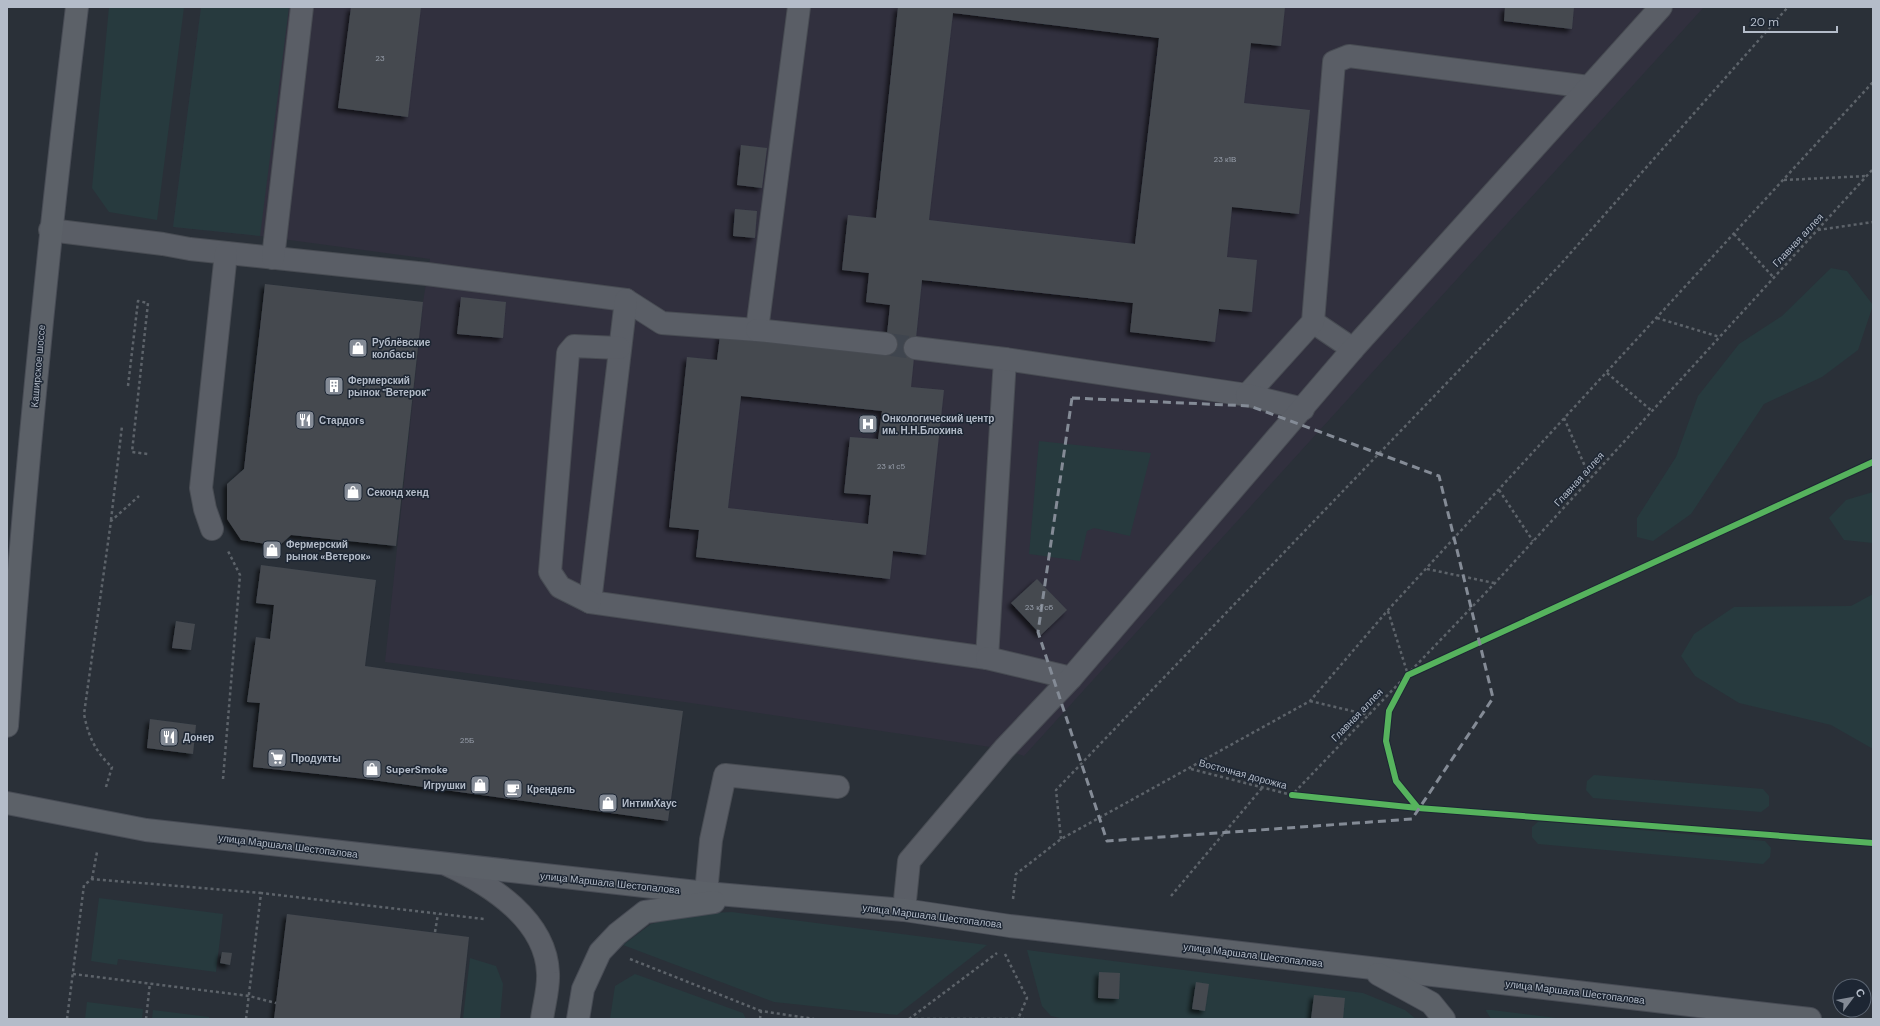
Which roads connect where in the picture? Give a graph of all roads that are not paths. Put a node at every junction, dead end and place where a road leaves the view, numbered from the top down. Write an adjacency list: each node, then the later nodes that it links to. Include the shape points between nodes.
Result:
1 (77, 7): 6 (main road, Каширское шоссе)
2 (302, 7): 8 (lane)
3 (798, 7): 11 (lane)
4 (1661, 7): 5 (lane)
5 (1589, 87): 10 (lane, via 1349,56 1334,62); 15 (lane)
6 (50, 230): 7 (lane); 23 (main road, Каширское шоссе, via 15,608)
7 (226, 253): 8 (lane); 19 (lane, via 201,488)
8 (273, 258): 9 (lane, via 427,274)
9 (626, 300): 11 (lane, via 662,322); 13 (lane)
10 (1313, 322): 15 (lane); 17 (lane)
11 (757, 330): 12 (lane)
12 (886, 344)
13 (619, 348): 20 (lane); 20 (lane, via 574,346 568,352 550,572 560,587)
14 (915, 348): 16 (lane)
15 (1353, 350): 18 (lane)
16 (1006, 359): 17 (lane); 21 (lane)
17 (1247, 395): 18 (lane)
18 (1304, 409): 22 (lane)
19 (212, 529)
20 (590, 602): 21 (lane)
21 (987, 658): 22 (lane)
22 (1071, 678): 29 (lane, via 1004,749 909,861)
23 (7, 726)
24 (838, 787): 27 (lane, via 725,775 711,840)
25 (7, 803): 26 (main road, улица Маршала Шестопалова, via 139,829)
26 (448, 865): 27 (main road, улица Маршала Шестопалова); 31 (lane, via 475,877 498,894 531,926 541,943 548,973)
27 (706, 893): 28 (main road, улица Маршала Шестопалова)
28 (745, 897): 29 (main road, улица Маршала Шестопалова); 32 (main road, via 645,912 617,934 600,952 583,989)
29 (904, 910): 30 (main road, улица Маршала Шестопалова, via 1010,926)
30 (1368, 968): 33 (main road, via 1431,1003); 34 (main road, улица Маршала Шестопалова)
31 (542, 1019)
32 (578, 1019)
33 (1444, 1019)
34 (1810, 1019)

